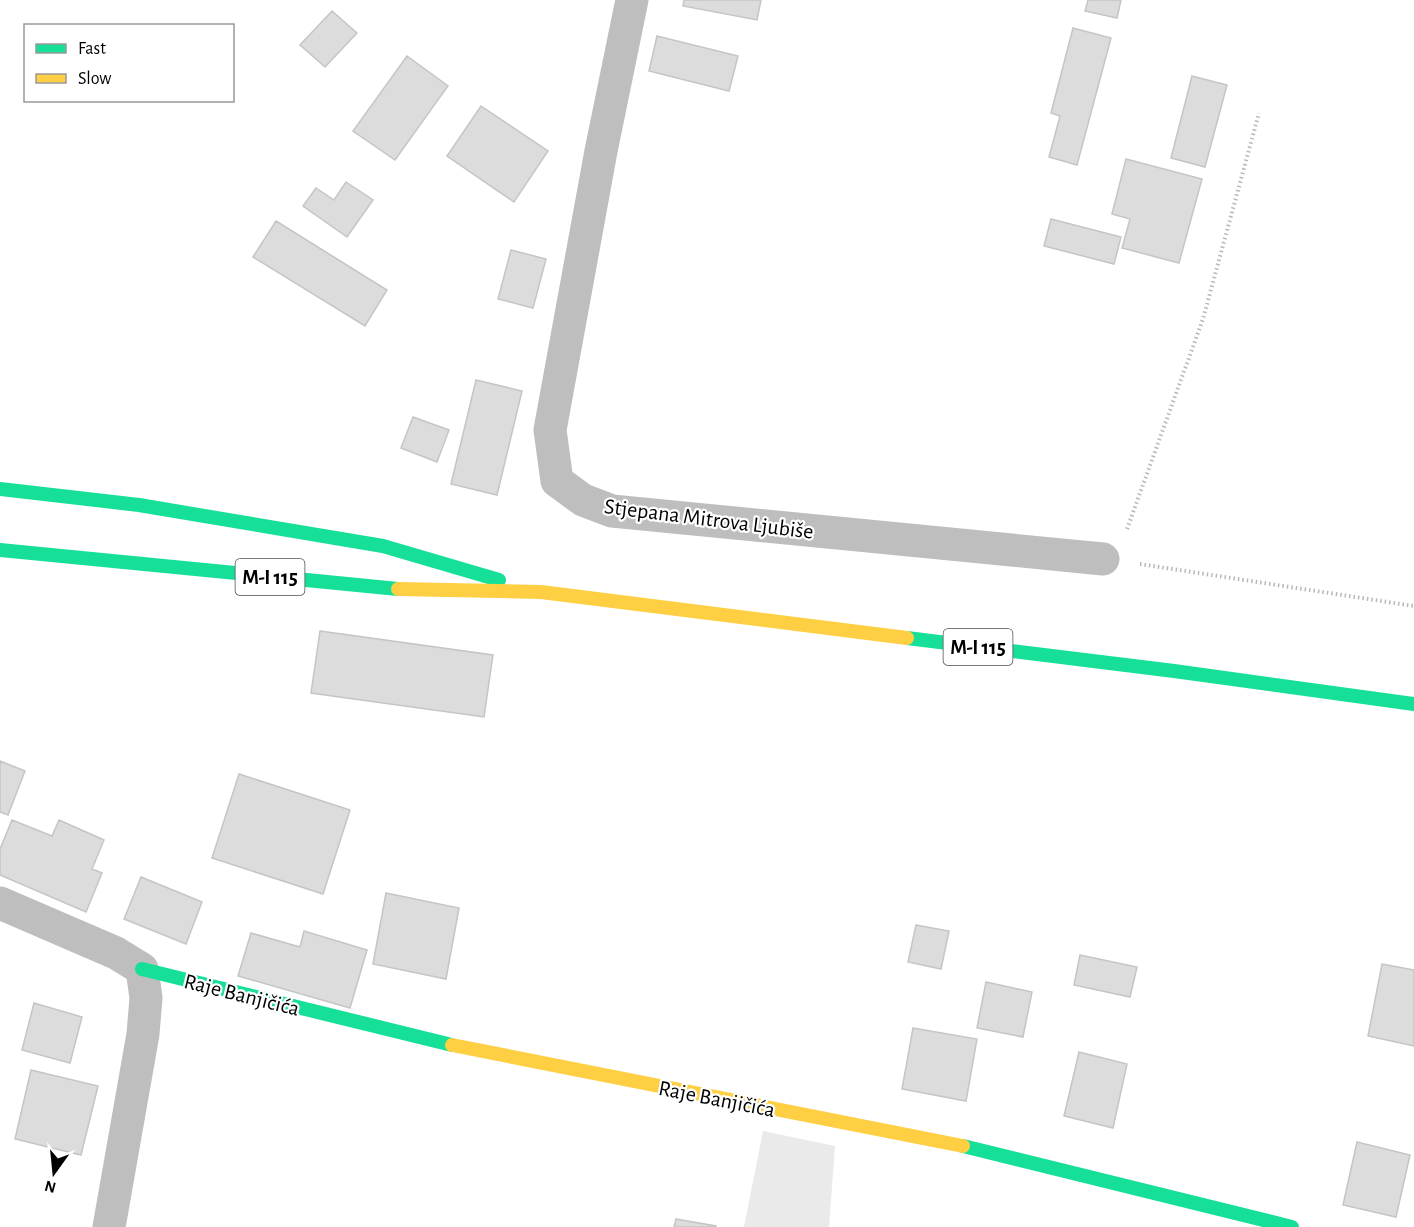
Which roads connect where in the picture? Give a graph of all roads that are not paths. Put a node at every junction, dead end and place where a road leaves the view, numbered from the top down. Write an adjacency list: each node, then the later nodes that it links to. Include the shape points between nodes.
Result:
1 (632, 0): 4 (street, Stjepana Mitrova Ljubiše, via 550,430 557,481 583,500 612,511)
2 (0, 489): 5 (main road, M-I 115, via 139,505 383,546)
3 (0, 550): 5 (main road, M-I 115, via 408,590)
4 (1103, 559)
5 (541, 592): 6 (main road, M-I 115)
6 (1414, 704)
7 (0, 903): 8 (street, Raje Banjičića, via 116,953)
8 (142, 969): 9 (street, via 146,998 143,1034); 10 (main road, Raje Banjičića, via 438,1042 962,1146)
9 (109, 1227)
10 (1292, 1227)

